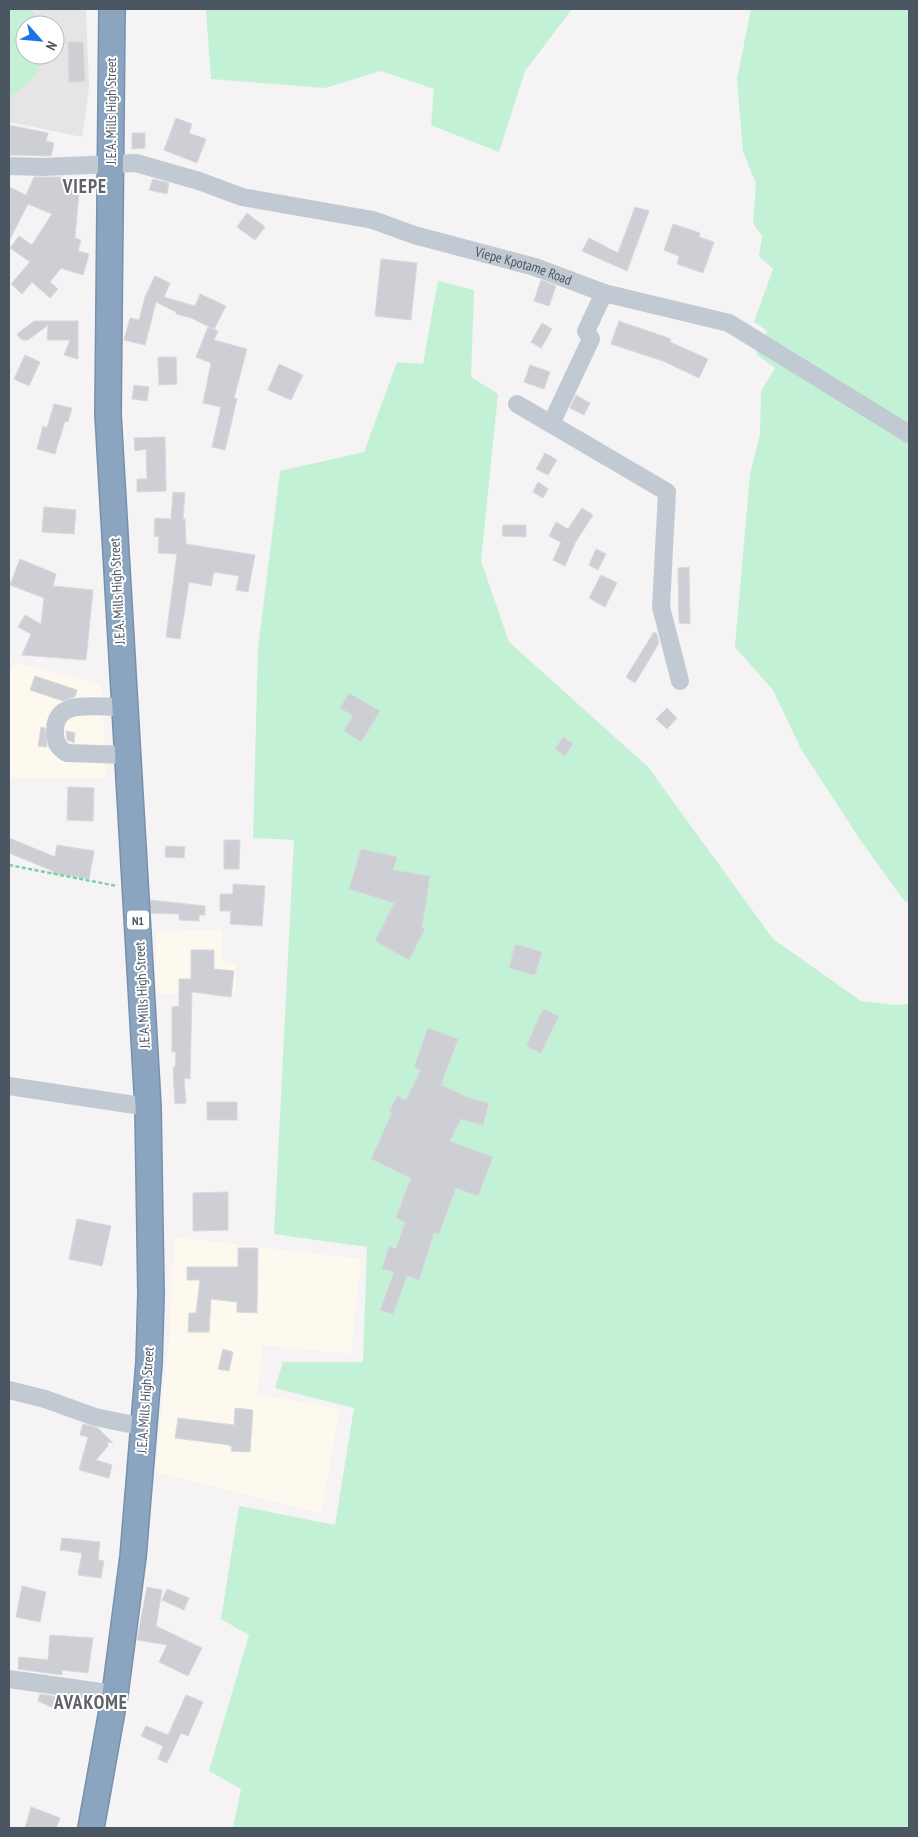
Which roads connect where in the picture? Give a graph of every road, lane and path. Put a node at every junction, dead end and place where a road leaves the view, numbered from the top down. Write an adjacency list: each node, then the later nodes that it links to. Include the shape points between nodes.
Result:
1 (112, 9): 2 (highway, J.E.A. Mills High Street / N1)
2 (112, 163): 3 (street, Viepe Kpotame Road); 4 (street, Viepe Kpotame Road, via 136,163 242,197 373,220 414,235 535,267); 9 (highway, J.E.A. Mills High Street / N1, via 108,414)
3 (9, 166)
4 (604, 293): 6 (street, via 586,331 591,339); 7 (street, Viepe Kpotame Road, via 729,323)
5 (517, 404): 6 (street)
6 (551, 424): 8 (street, via 667,492 661,607)
7 (909, 434)
8 (680, 681)
9 (123, 707): 10 (highway, J.E.A. Mills High Street / N1); 10 (street, via 69,707 60,713 56,722 55,740 67,753)
10 (127, 755): 12 (highway, J.E.A. Mills High Street / N1)
11 (9, 866): 12 (path)
12 (135, 890): 14 (highway, J.E.A. Mills High Street / N1)
13 (9, 1086): 14 (street)
14 (148, 1107): 16 (highway, J.E.A. Mills High Street / N1, via 151,1294)
15 (9, 1390): 16 (street)
16 (144, 1428): 18 (highway, J.E.A. Mills High Street / N1, via 133,1557)
17 (9, 1679): 18 (street)
18 (116, 1694): 19 (highway, J.E.A. Mills High Street / N1)
19 (91, 1828)

